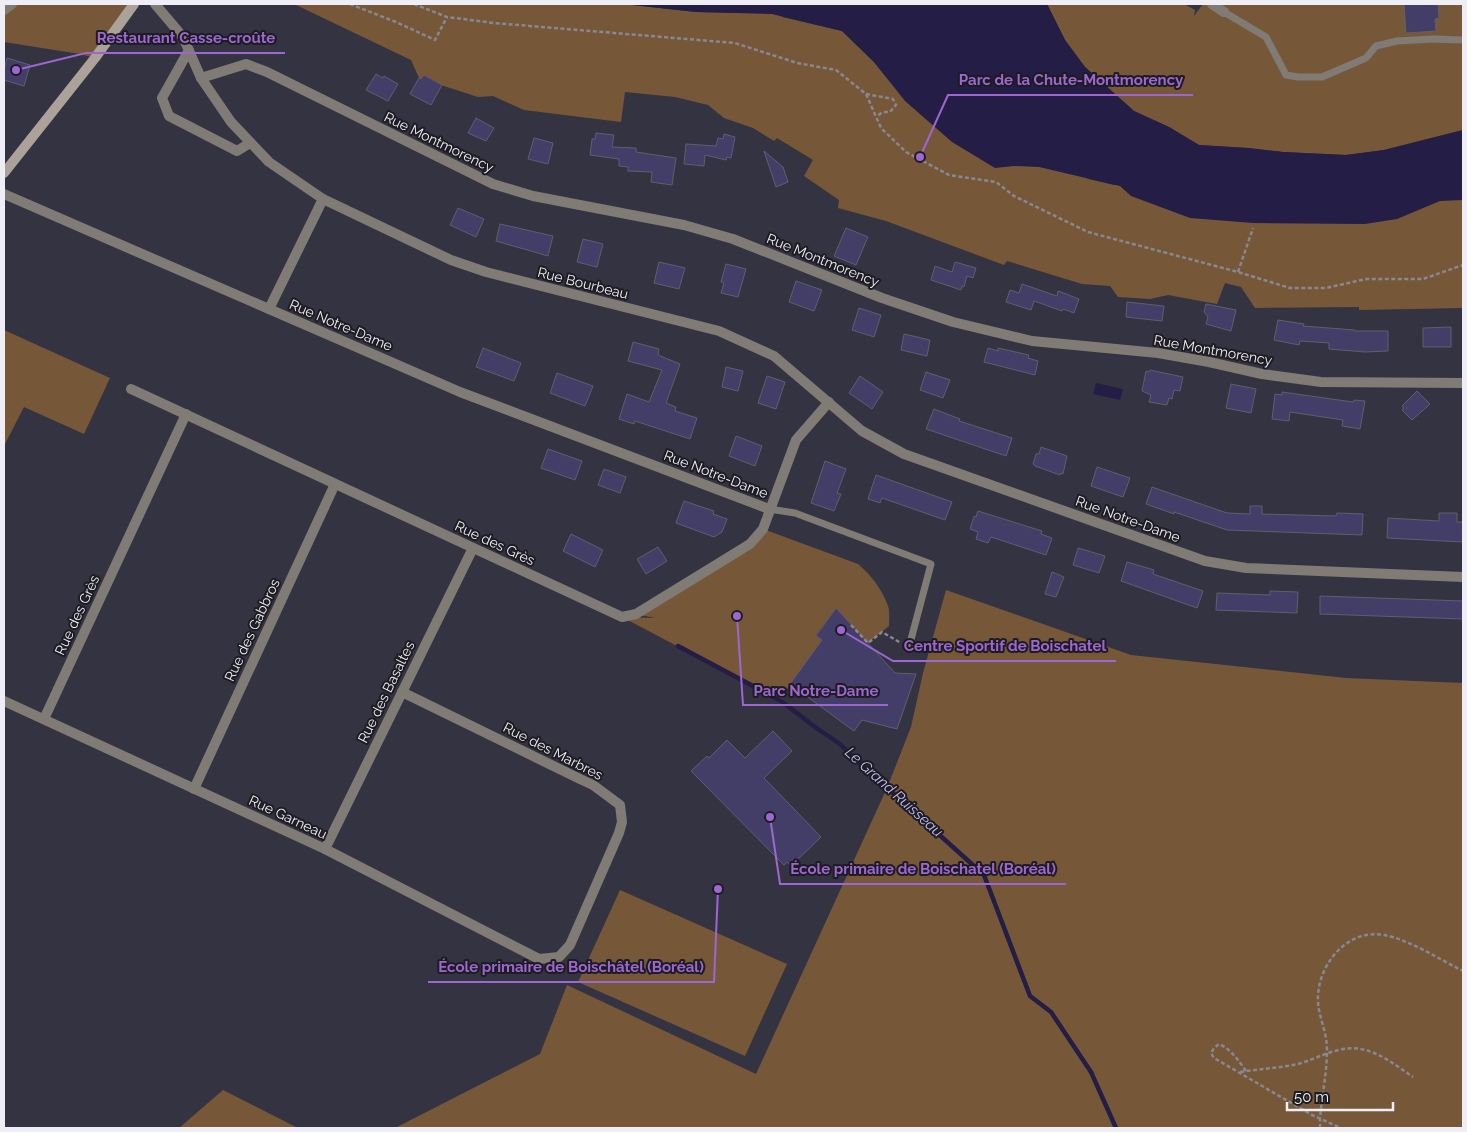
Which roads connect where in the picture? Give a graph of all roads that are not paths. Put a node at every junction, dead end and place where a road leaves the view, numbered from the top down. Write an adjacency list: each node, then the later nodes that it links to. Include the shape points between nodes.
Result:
1 (12, 4): 5 (street)
2 (134, 4): 11 (main road)
3 (155, 4): 8 (street, Rue Bourbeau, via 183,38)
4 (1212, 4): 6 (street)
5 (4, 10)
6 (1224, 12): 7 (lane, via 1266,38 1286,75 1298,78 1322,77 1366,58 1376,46 1398,41)
7 (1463, 40)
8 (188, 50): 9 (street, Rue Bourbeau); 10 (street, via 162,98 169,116 238,151)
9 (201, 78): 10 (street, Rue Bourbeau, via 231,122); 15 (street, Rue Montmorency, via 246,64 493,184 533,196 684,225 733,239 882,298 953,322 1032,342 1158,353 1262,374 1322,382)
10 (250, 143): 13 (street, Rue Bourbeau, via 269,162)
11 (4, 173)
12 (4, 194): 14 (street, Rue Notre-Dame)
13 (323, 199): 14 (street); 17 (street, Rue Bourbeau, via 451,260 486,272 719,331 774,356)
14 (270, 309): 20 (street, Rue Notre-Dame, via 460,392)
15 (1463, 383)
16 (131, 389): 18 (street, Rue des Grès)
17 (829, 402): 20 (street, Rue Notre-Dame, via 796,440); 22 (street, Rue Notre-Dame, via 862,431 904,454 1204,561 1246,568)
18 (186, 414): 19 (street, Rue des Grès); 26 (street, Rue des Grès)
19 (335, 484): 21 (street, Rue des Grès); 27 (street, Rue des Gabbros)
20 (769, 509): 21 (street, Rue des Grès, via 763,529 750,544 644,610 622,617); 23 (lane, via 795,513 931,564)
21 (473, 548): 24 (street, Rue des Basaltes)
22 (1463, 577)
23 (909, 647)
24 (402, 692): 28 (street, Rue des Basaltes); 29 (street, Rue des Marbres, via 586,782 620,805 622,822 619,833 570,945)
25 (4, 700): 26 (street, Rue Garneau)
26 (44, 719): 27 (street, Rue Garneau)
27 (194, 788): 28 (street, Rue Garneau)
28 (325, 849): 29 (street, Rue Garneau, via 539,959)
29 (559, 957)

